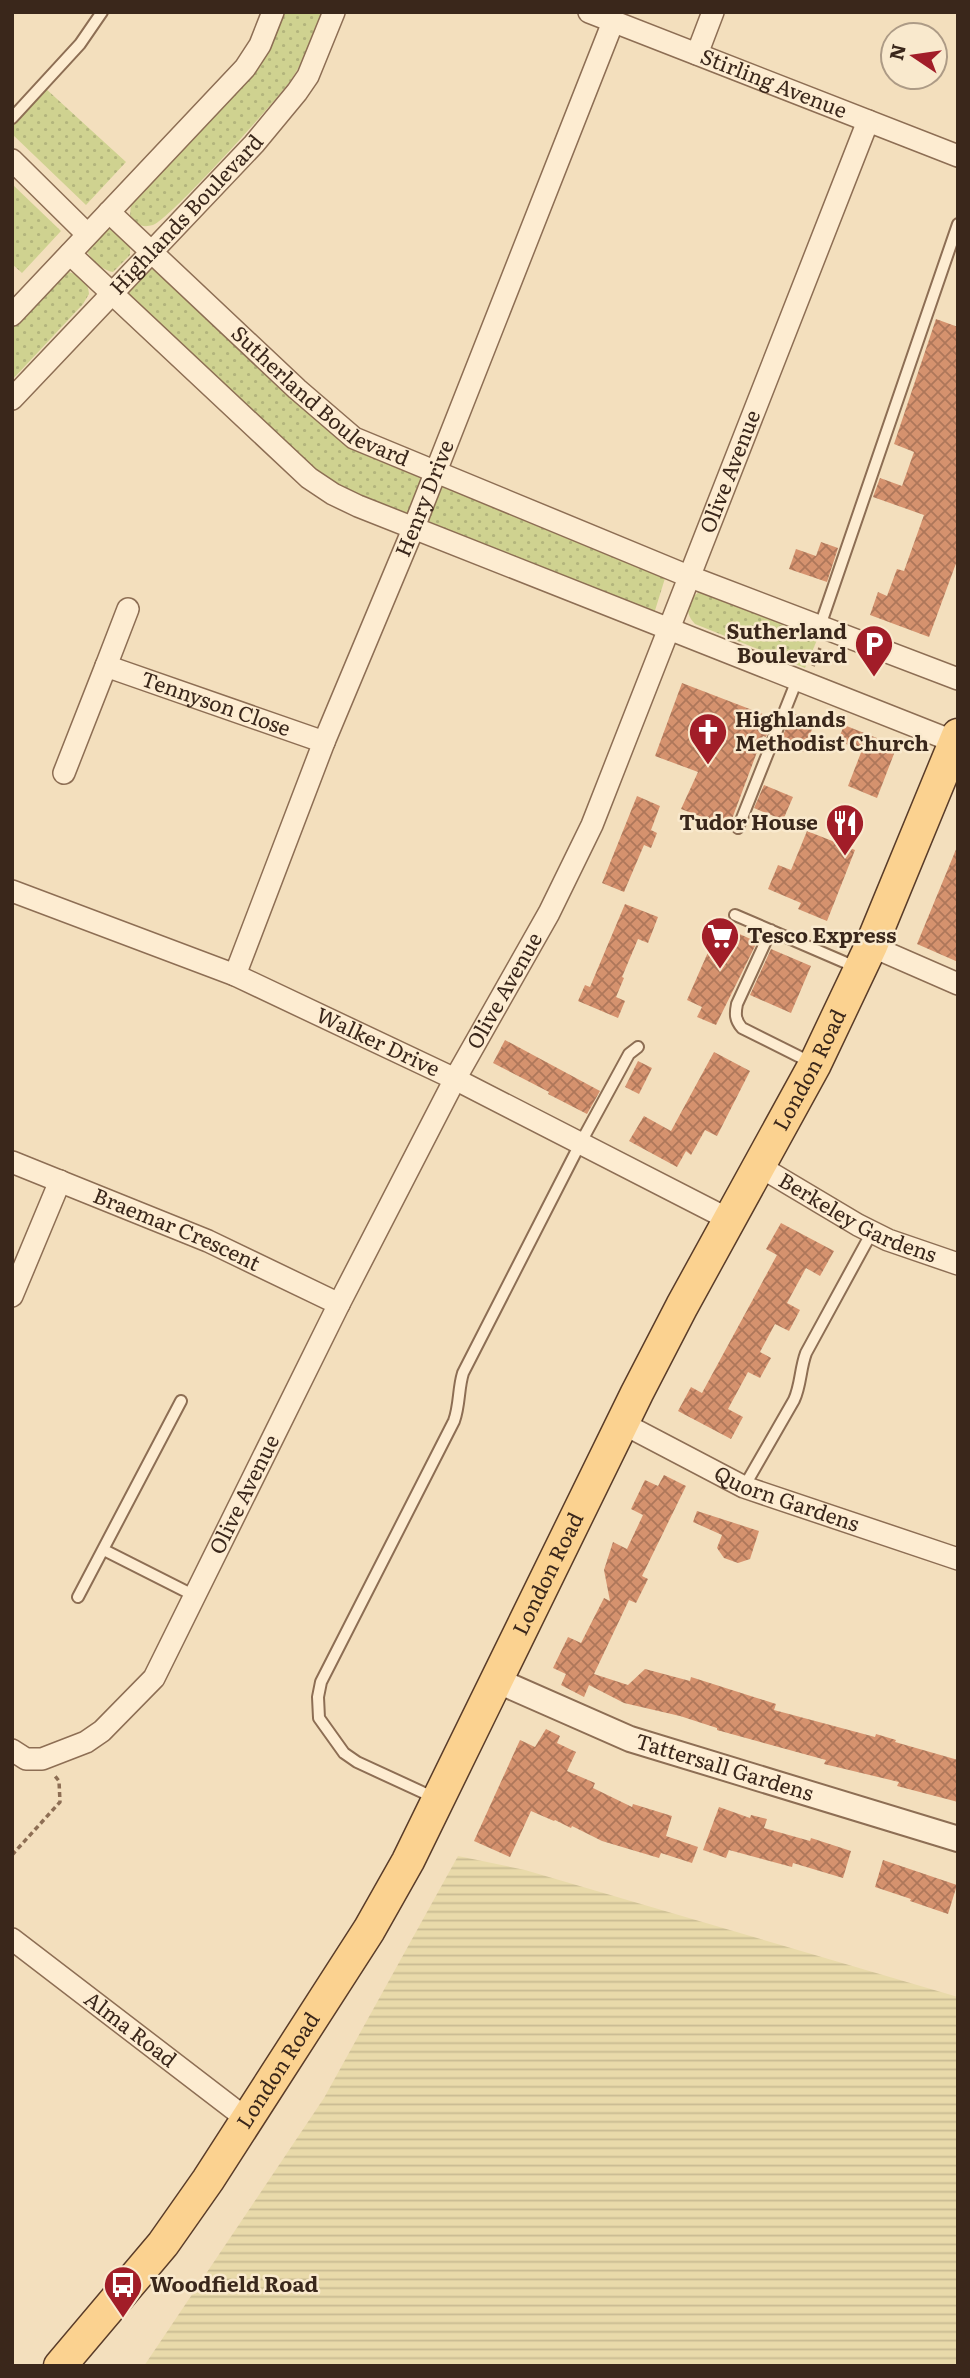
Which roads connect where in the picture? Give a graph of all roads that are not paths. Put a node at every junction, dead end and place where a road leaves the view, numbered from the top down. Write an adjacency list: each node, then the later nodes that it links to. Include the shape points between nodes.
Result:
1 (102, 12): 8 (lane, via 80,44)
2 (273, 12): 12 (street, via 260,46 245,68)
3 (334, 12): 15 (street, Highlands Boulevard, via 297,92)
4 (589, 12): 6 (street, Stirling Avenue)
5 (713, 12): 7 (street)
6 (613, 22): 7 (street, Stirling Avenue); 20 (street, Henry Drive)
7 (698, 54): 9 (street, Stirling Avenue)
8 (12, 118)
9 (869, 121): 10 (street, Stirling Avenue); 22 (street, Olive Avenue)
10 (958, 156)
11 (12, 160): 14 (street)
12 (109, 212): 14 (street); 15 (street, Sutherland Boulevard)
13 (958, 224): 24 (lane)
14 (87, 234): 16 (street)
15 (152, 252): 17 (street, Highlands Boulevard); 20 (street, Sutherland Boulevard, via 340,428)
16 (71, 254): 17 (street); 18 (street)
17 (114, 293): 19 (street, Highlands Boulevard); 21 (street, via 309,478 332,494)
18 (12, 315)
19 (12, 399)
20 (435, 473): 21 (street, Henry Drive); 22 (street, Sutherland Boulevard)
21 (414, 527): 25 (street); 30 (street, Henry Drive)
22 (688, 576): 24 (street, Sutherland Boulevard); 25 (street, Olive Avenue)
23 (128, 608): 26 (street)
24 (824, 628): 27 (street, Sutherland Boulevard)
25 (670, 629): 28 (street); 41 (street, Olive Avenue, via 592,825 549,913)
26 (106, 666): 30 (street, Tennyson Close); 31 (street)
27 (958, 679)
28 (802, 681): 29 (street); 32 (lane)
29 (956, 739): 36 (main road, London Road)
30 (324, 742): 37 (street, Henry Drive)
31 (64, 773)
32 (738, 828)
33 (12, 891): 37 (street, Walker Drive)
34 (734, 915): 35 (lane)
35 (771, 930): 36 (lane); 40 (lane, via 737,1004 736,1022)
36 (866, 958): 38 (street); 40 (main road, London Road)
37 (235, 975): 41 (street, Walker Drive)
38 (958, 984)
39 (638, 1047): 42 (lane, via 629,1054)
40 (815, 1064): 44 (main road, London Road)
41 (455, 1079): 42 (street, Walker Drive); 50 (street, Olive Avenue)
42 (580, 1143): 46 (street, Walker Drive); 60 (lane, via 463,1373 454,1421 321,1682 319,1718 344,1753)
43 (12, 1162): 45 (street, Braemar Crescent)
44 (759, 1166): 46 (main road, London Road); 47 (street, Berkeley Gardens)
45 (60, 1181): 49 (street); 50 (street, Braemar Crescent, via 208,1241)
46 (730, 1220): 52 (main road, London Road)
47 (872, 1232): 48 (street, Berkeley Gardens); 53 (lane, via 806,1353 794,1400)
48 (958, 1264)
49 (12, 1296)
50 (339, 1304): 56 (street, Olive Avenue)
51 (181, 1401): 54 (lane)
52 (622, 1423): 53 (street, Quorn Gardens); 58 (main road, London Road)
53 (744, 1487): 55 (street, Quorn Gardens)
54 (104, 1550): 56 (lane); 57 (lane)
55 (958, 1559)
56 (194, 1596): 59 (street, Olive Avenue, via 154,1678 102,1731 42,1759 26,1759)
57 (78, 1597)
58 (496, 1680): 60 (main road, London Road); 61 (street, Tattersall Gardens, via 630,1739)
59 (12, 1750)
60 (438, 1800): 63 (main road, London Road, via 369,1930)
61 (958, 1839)
62 (14, 1945): 63 (street, Alma Road)
63 (248, 2120): 64 (main road, London Road, via 163,2244)
64 (60, 2366)

